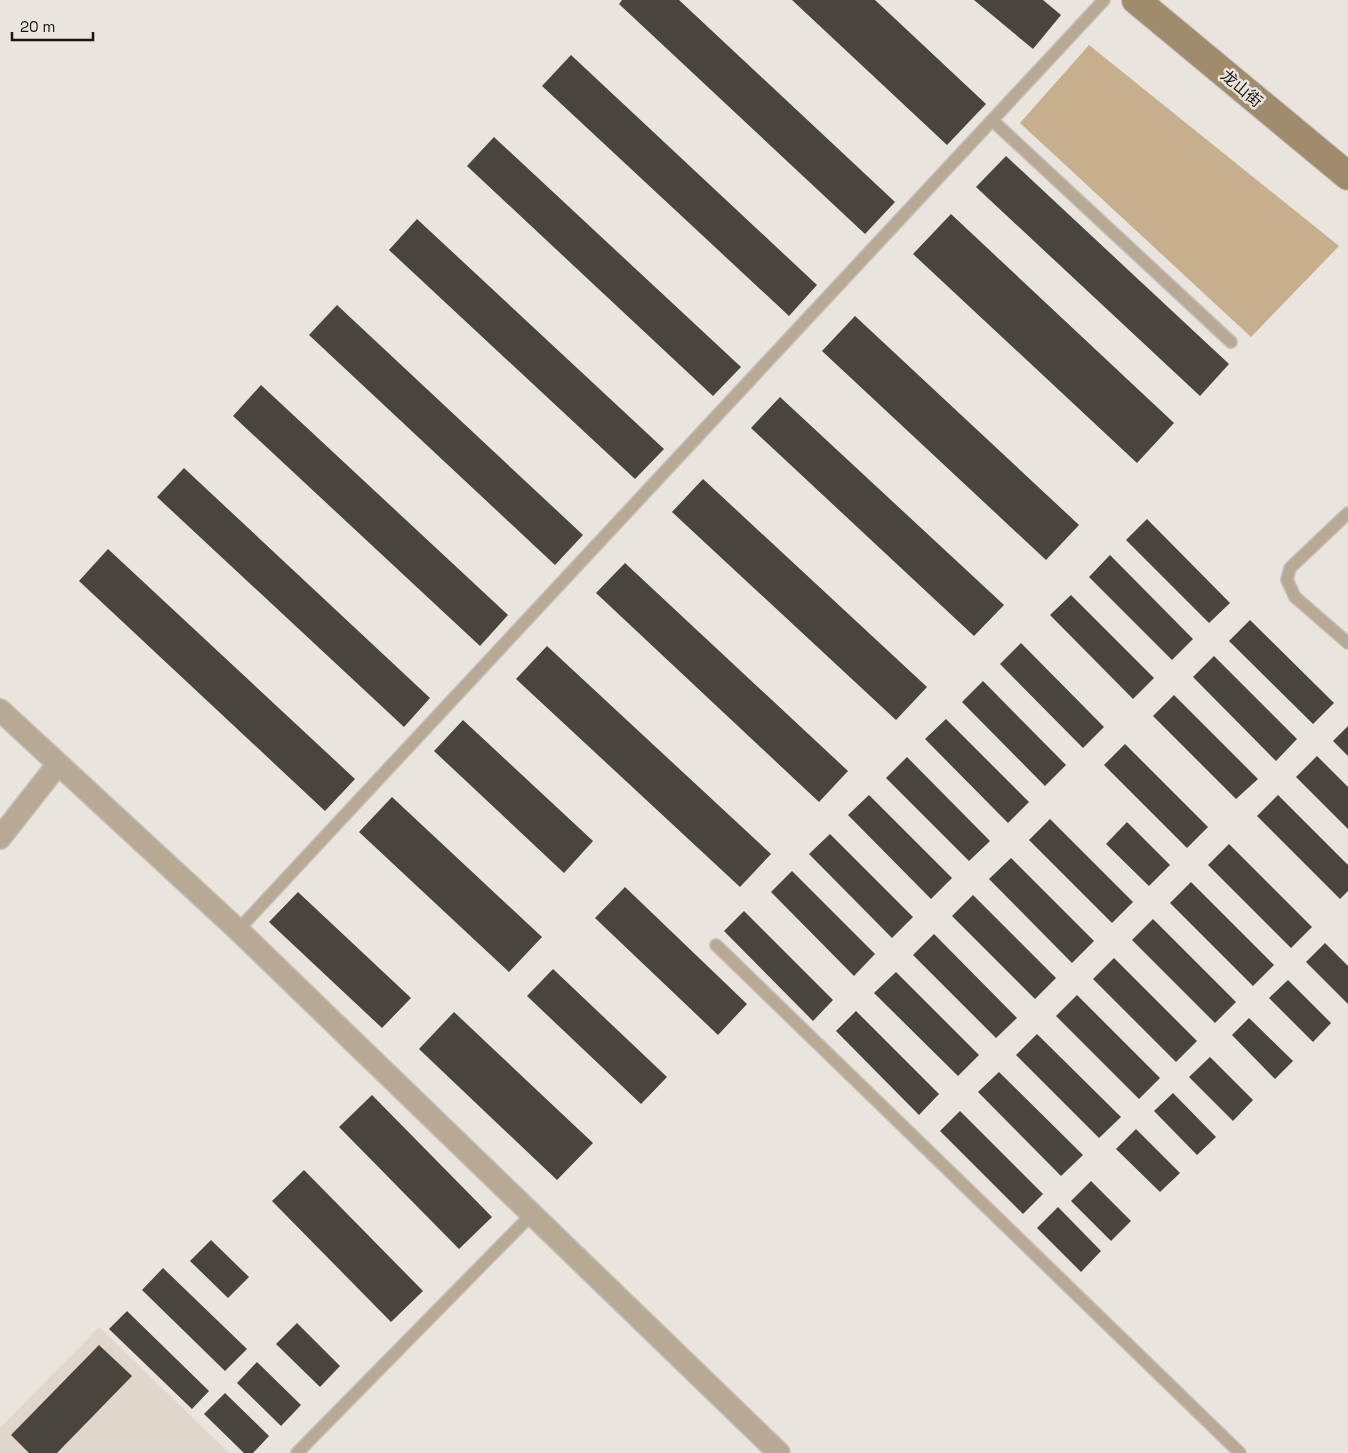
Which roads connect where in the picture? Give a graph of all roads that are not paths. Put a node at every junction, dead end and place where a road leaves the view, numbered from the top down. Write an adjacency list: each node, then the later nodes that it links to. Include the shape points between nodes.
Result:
1 (1104, 0): 3 (lane)
2 (1136, 0): 4 (street, 龙山街)
3 (992, 120): 5 (lane); 11 (lane)
4 (1348, 176)
5 (1231, 342)
6 (1348, 513): 7 (lane, via 1290,568 1287,580 1295,597)
7 (1348, 643)
8 (0, 710): 9 (street)
9 (58, 764): 10 (street); 11 (street)
10 (0, 838)
11 (238, 930): 13 (street)
12 (716, 945): 16 (lane)
13 (532, 1214): 14 (lane); 15 (street)
14 (298, 1453)
15 (779, 1453)
16 (1240, 1453)

